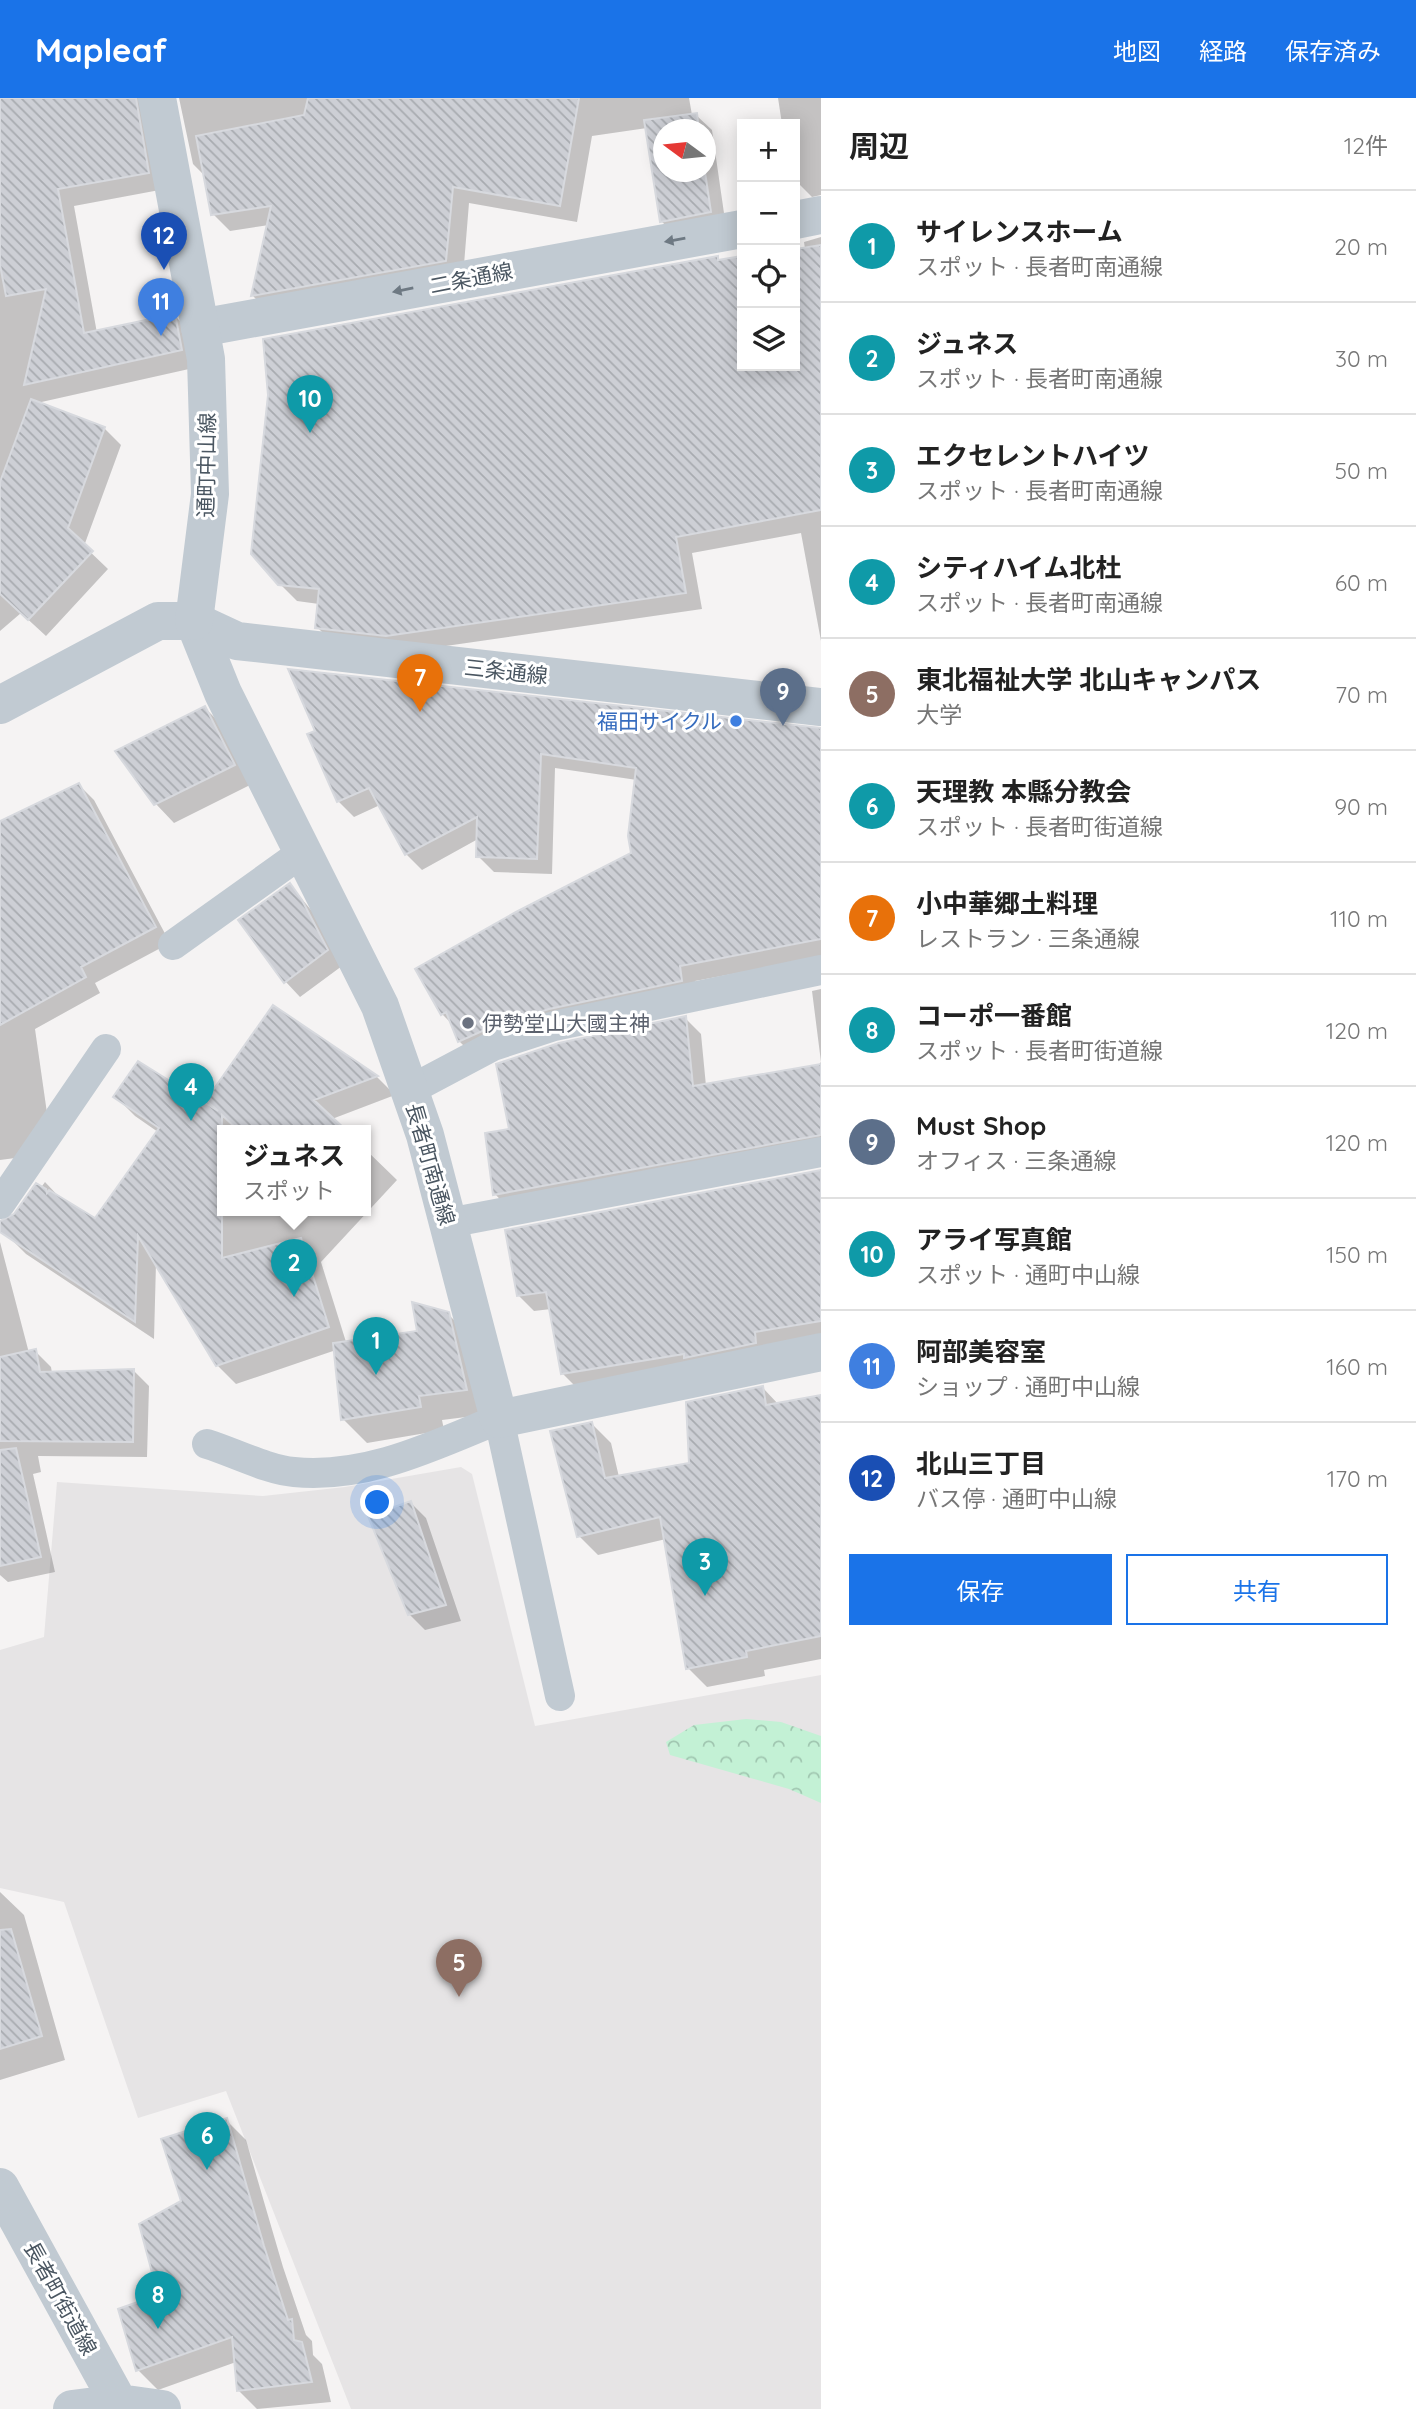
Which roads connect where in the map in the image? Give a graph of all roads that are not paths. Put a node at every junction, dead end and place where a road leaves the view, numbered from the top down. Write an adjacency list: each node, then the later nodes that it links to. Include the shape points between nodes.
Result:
1 (157, 98): 5 (street, 通町中山線)
2 (821, 215): 3 (street)
3 (800, 219)
4 (737, 230): 5 (street, 二条通線, one-way to 5)
5 (200, 328): 6 (street, 通町中山線, via 206,359 210,494)
6 (194, 621): 7 (street, via 158,621); 8 (street, 三条通線, via 237,641); 9 (street, 長者町南通線, via 223,693)
7 (0, 705)
8 (821, 707)
9 (303, 852): 10 (lane); 13 (street, 長者町南通線, via 380,1006)
10 (173, 945)
11 (821, 970): 13 (lane, via 554,1026 493,1046)
12 (106, 1049): 15 (lane)
13 (410, 1090): 16 (street, 長者町南通線)
14 (821, 1152): 16 (lane)
15 (0, 1204)
16 (448, 1223): 18 (street, 長者町南通線)
17 (821, 1352): 18 (street)
18 (499, 1419): 19 (lane, via 399,1461 340,1471 292,1472); 20 (lane)
19 (207, 1444)
20 (560, 1696)
21 (0, 2187): 22 (street, 長者町街道線)
22 (121, 2406): 23 (street); 24 (street)
23 (72, 2409)
24 (162, 2409)

